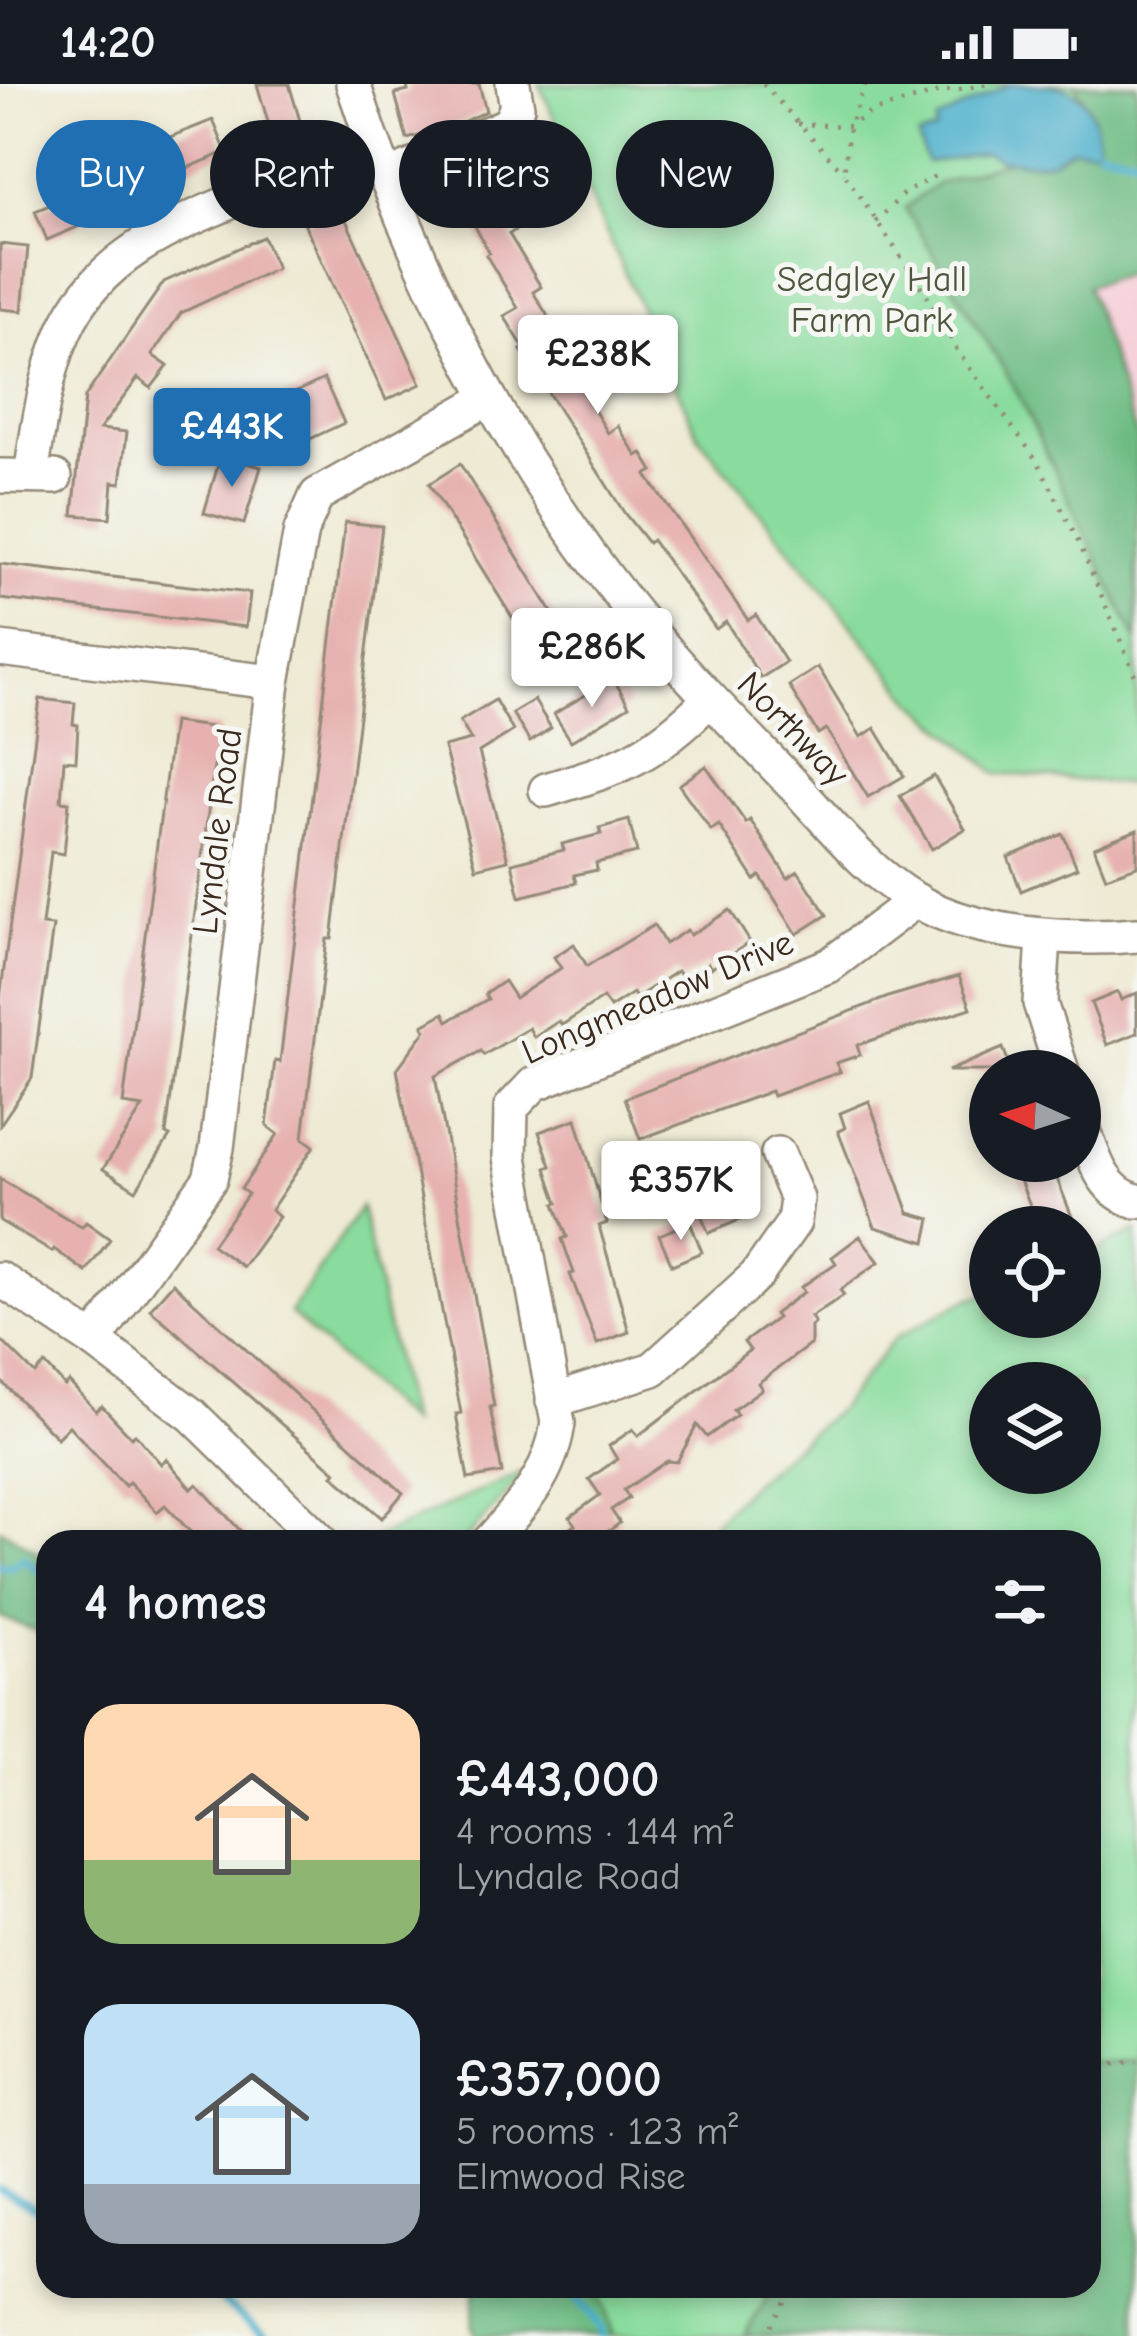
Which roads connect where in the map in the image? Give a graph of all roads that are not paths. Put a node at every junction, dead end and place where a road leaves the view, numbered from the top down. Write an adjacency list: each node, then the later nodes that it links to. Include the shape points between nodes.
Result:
1 (353, 84): 3 (street, Northway)
2 (513, 84): 5 (street, via 517,107 509,124)
3 (365, 120)
4 (375, 150): 5 (street, Northway)
5 (386, 178): 7 (street, Northway)
6 (210, 210): 8 (street, via 165,229 80,301 63,333)
7 (489, 398): 10 (street, Lyndale Road, via 317,495 301,531); 11 (street, Northway, via 623,598)
8 (29, 477)
9 (0, 649): 10 (street)
10 (273, 682): 21 (street, Lyndale Road, via 210,1179)
11 (710, 699): 12 (street, via 675,734 624,766); 13 (street, Northway, via 873,867)
12 (540, 790)
13 (916, 900): 15 (street, Northway); 22 (street, Longmeadow Drive, via 830,965 534,1084 512,1108 510,1157)
14 (1137, 935): 15 (street, Northway)
15 (1044, 937): 16 (street, via 1040,1003)
16 (1055, 1050)
17 (778, 1154): 22 (street, via 797,1199 794,1222 756,1276 653,1369)
18 (1101, 1173): 19 (street, via 1120,1197)
19 (1137, 1201)
20 (0, 1279): 21 (street)
21 (94, 1341): 23 (street, via 192,1415)
22 (553, 1401): 24 (street, Longmeadow Drive, via 554,1449 540,1482)
23 (310, 1530)
24 (499, 1530)

